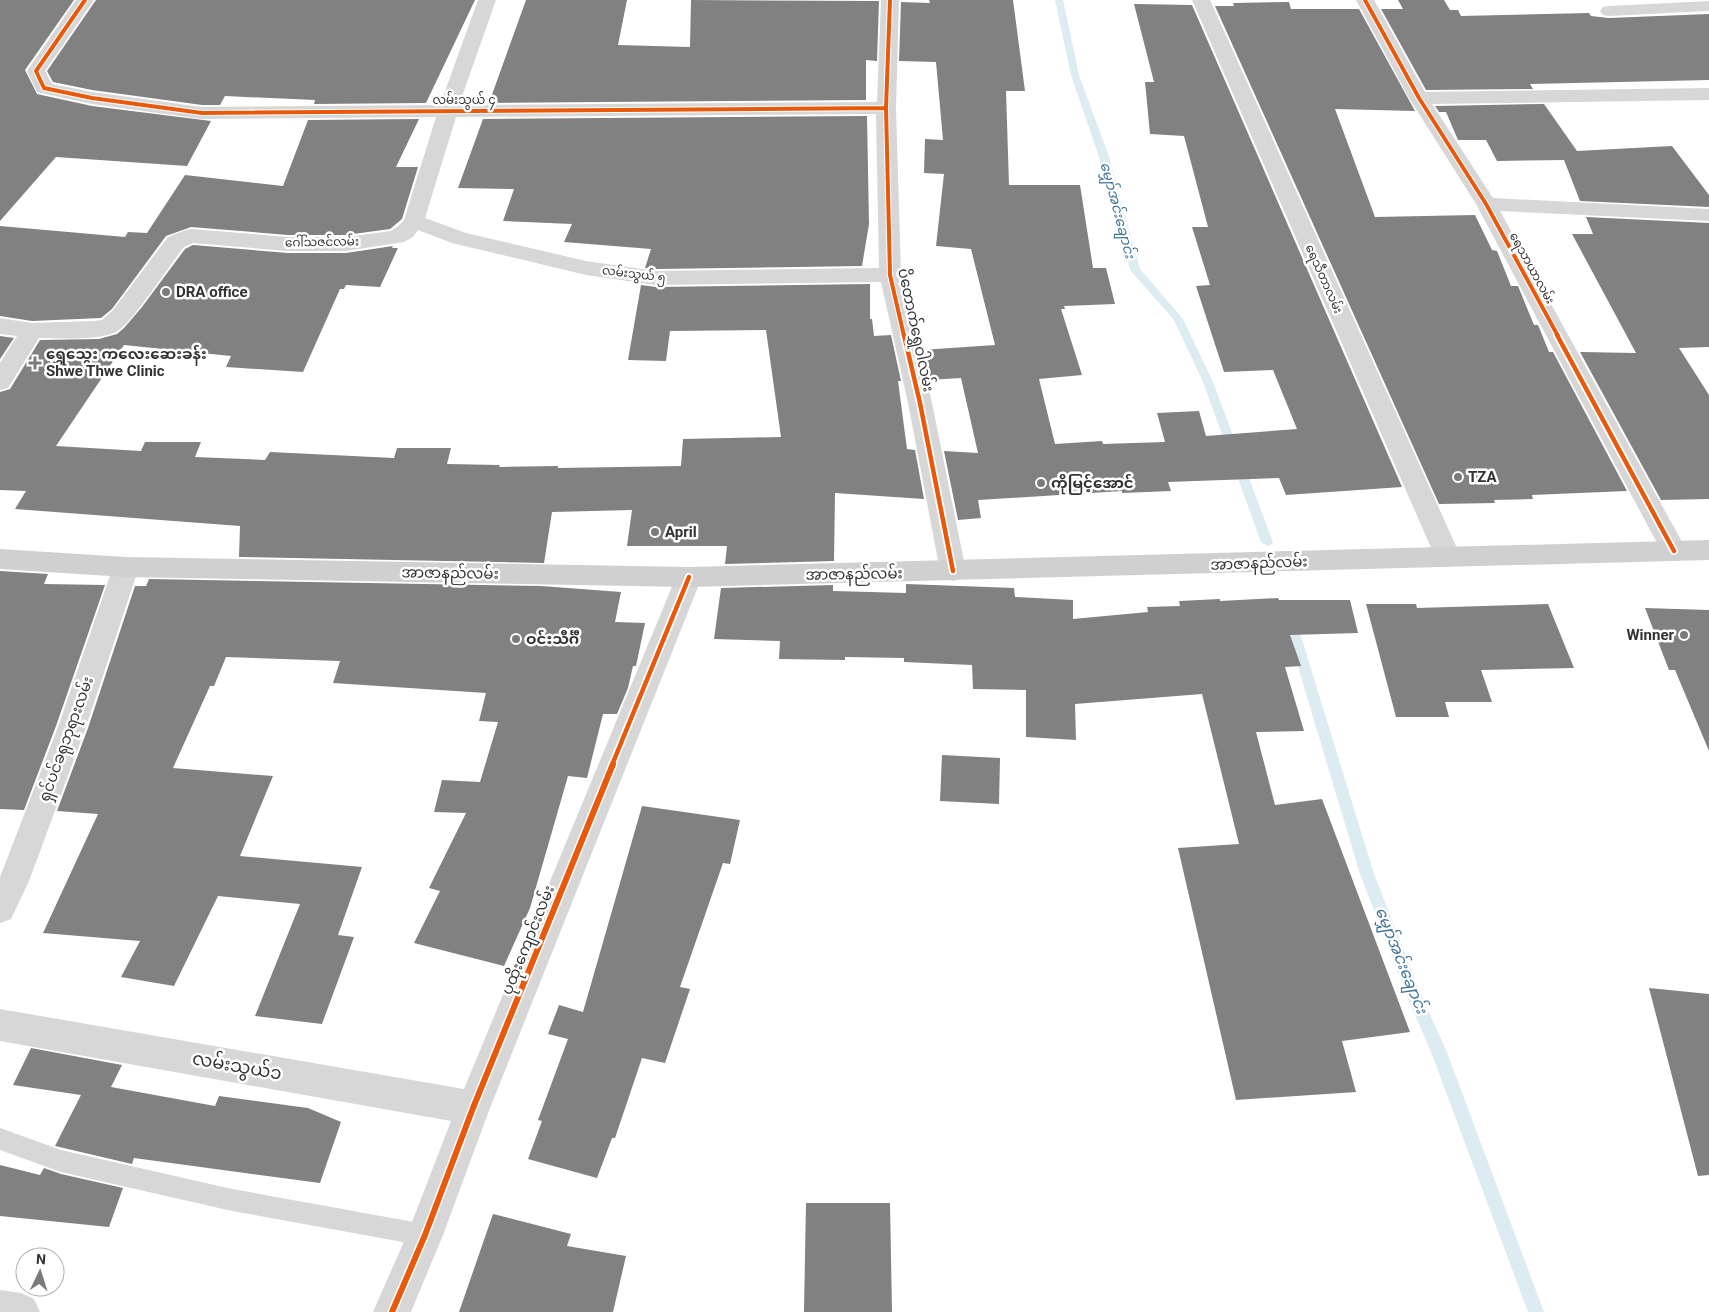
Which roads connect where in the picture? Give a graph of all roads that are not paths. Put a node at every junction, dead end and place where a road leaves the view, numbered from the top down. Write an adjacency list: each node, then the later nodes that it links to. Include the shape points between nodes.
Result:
1 (85, 0): 11 (street, လမ်းသွယ် ၄, via 36,71 44,88 202,113)
2 (487, 0): 11 (street)
3 (890, 0): 10 (street, ပိတောက်ရွှေဝါလမ်း)
4 (1201, 0): 21 (street, ရေသီတာလမ်း)
5 (1365, 0): 9 (street, ရေသာယာလမ်း)
6 (1709, 6): 7 (street)
7 (1608, 11)
8 (1709, 94): 9 (street)
9 (1419, 98): 12 (street, ရေသာယာလမ်း)
10 (886, 108): 11 (street, လမ်းသွယ် ၄); 15 (street, ပိတောက်ရွှေဝါလမ်း)
11 (448, 110): 14 (street)
12 (1486, 204): 13 (street); 20 (street, ရေသာယာလမ်း)
13 (1709, 215)
14 (414, 221): 15 (street, လမ်းသွယ် ၅, via 460,238 586,268 656,278); 17 (street, ဂေါ်သဇင်လမ်း, via 396,237 346,244 288,244 191,236 176,242 121,315 109,326)
15 (890, 275): 24 (street, ပိတောက်ရွှေဝါလမ်း, via 920,403)
16 (0, 326): 17 (street, ဂေါ်သဇင်လမ်း)
17 (32, 331): 18 (street)
18 (0, 382)
19 (1709, 550): 20 (main road, အာဇာနည်လမ်း)
20 (1674, 551): 21 (main road, အာဇာနည်လမ်း)
21 (1448, 557): 24 (main road, အာဇာနည်လမ်း)
22 (0, 559): 23 (main road, အာဇာနည်လမ်း)
23 (126, 567): 25 (main road, အာဇာနည်လမ်း); 26 (street, ရှင်ပင်ခရုဘုရားလမ်း, via 72,727 14,881)
24 (953, 571): 25 (main road, အာဇာနည်လမ်း)
25 (689, 578): 28 (street, ပုထိုးကျောင်းလမ်း)
26 (0, 909)
27 (0, 1025): 28 (street, လမ်းသွယ်၁)
28 (473, 1108): 30 (street, ပုထိုးကျောင်းလမ်း)
29 (0, 1139): 30 (lane, via 60,1161 184,1190)
30 (426, 1235): 33 (street, ပုထိုးကျောင်းလမ်း)
31 (0, 1309): 32 (street)
32 (21, 1312)
33 (392, 1312)

